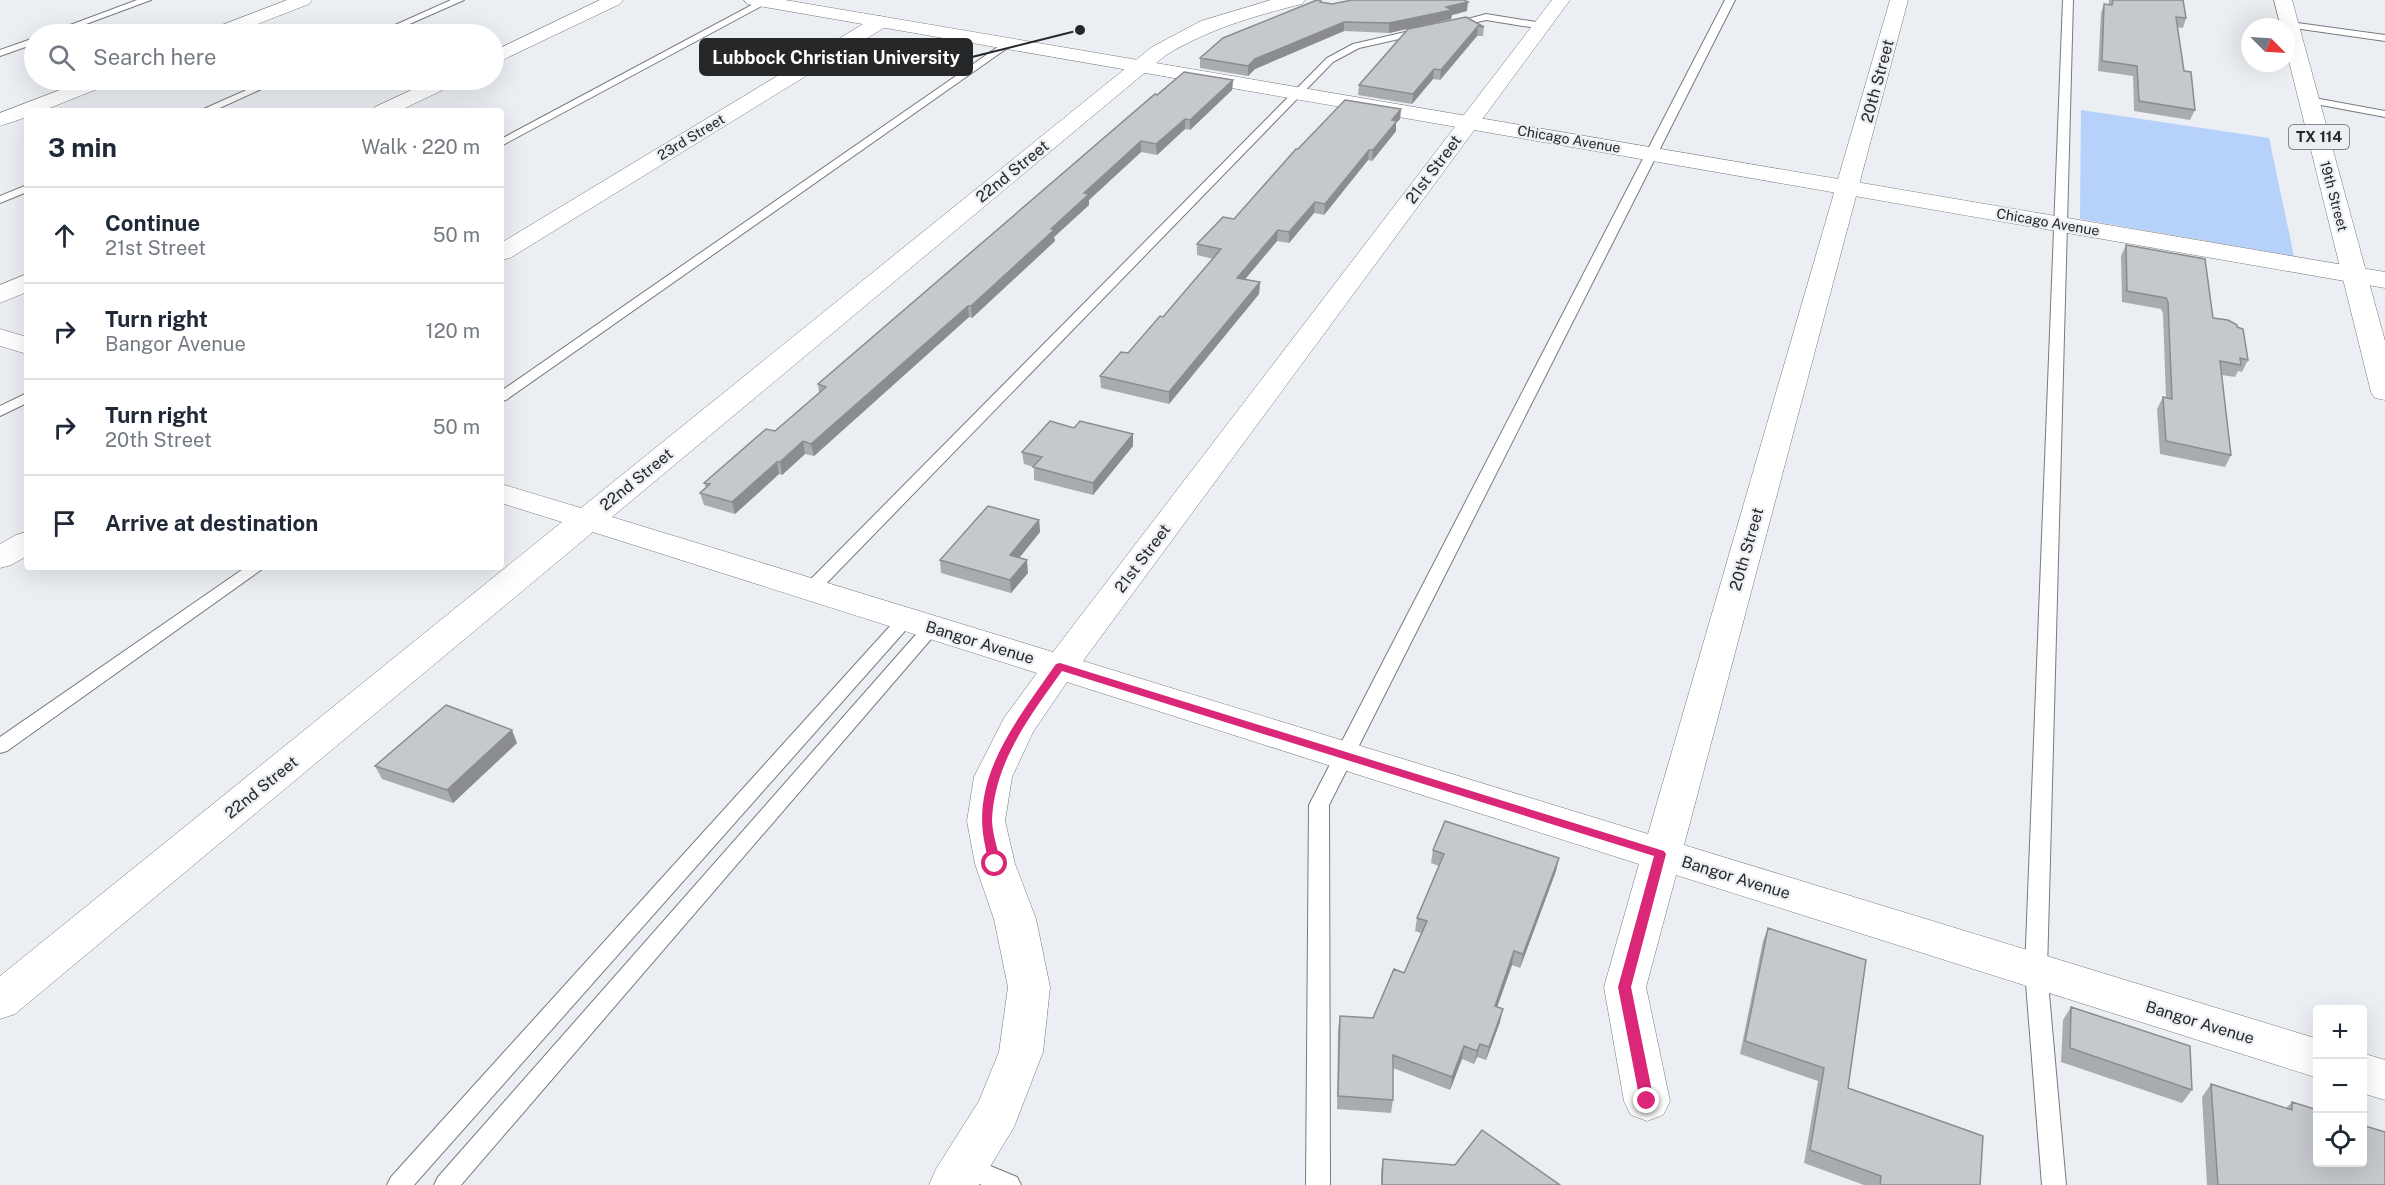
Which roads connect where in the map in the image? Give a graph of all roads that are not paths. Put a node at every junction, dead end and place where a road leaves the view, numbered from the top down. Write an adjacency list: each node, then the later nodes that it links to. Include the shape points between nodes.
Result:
1 (146, 0): 14 (lane)
2 (303, 0): 15 (street)
3 (459, 0): 16 (lane)
4 (614, 0): 24 (street)
5 (1296, 0): 25 (street, 22nd Street, via 1203,28 1172,43)
6 (1561, 0): 17 (street, 21st Street)
7 (1730, 0): 39 (lane)
8 (1899, 0): 40 (street, 20th Street)
9 (2068, 0): 43 (lane)
10 (2283, 0): 12 (street, 19th Street / TX 114)
11 (758, 1): 13 (street, Chicago Avenue); 38 (lane)
12 (2288, 18)
13 (880, 22): 20 (street, Chicago Avenue); 44 (street, 23rd Street)
14 (79, 24)
15 (242, 24)
16 (403, 24)
17 (1542, 26): 29 (lane, via 1486,17 1369,42 1330,60); 37 (street, 21st Street)
18 (2295, 26): 19 (lane)
19 (2385, 38)
20 (1008, 44): 25 (street, Chicago Avenue); 52 (lane)
21 (24, 45): 23 (lane)
22 (2295, 45): 30 (street, 19th Street / TX 114)
23 (0, 53)
24 (504, 53)
25 (1141, 66): 29 (street, Chicago Avenue); 56 (street, 22nd Street)
26 (77, 90): 31 (street)
27 (253, 90): 32 (lane)
28 (427, 90): 33 (street)
29 (1298, 93): 37 (street, Chicago Avenue); 60 (lane)
30 (2309, 100): 35 (lane); 45 (street, 19th Street / TX 114)
31 (31, 108)
32 (211, 108)
33 (388, 108)
34 (24, 111): 36 (street)
35 (2385, 114)
36 (0, 120)
37 (1468, 122): 39 (street, Chicago Avenue); 62 (street, 21st Street)
38 (504, 141)
39 (1650, 153): 40 (street, Chicago Avenue); 64 (lane)
40 (1847, 187): 43 (street, Chicago Avenue); 65 (street, 20th Street)
41 (24, 189): 42 (lane)
42 (0, 200)
43 (2062, 225): 45 (street, Chicago Avenue); 66 (lane)
44 (504, 251)
45 (2354, 274): 46 (street, Chicago Avenue); 51 (street, 19th Street / TX 114)
46 (2385, 280)
47 (24, 283): 48 (street)
48 (0, 295)
49 (0, 337): 50 (street)
50 (24, 345)
51 (2385, 392)
52 (504, 395)
53 (24, 400): 54 (lane)
54 (0, 412)
55 (504, 494): 56 (street, Bangor Avenue)
56 (586, 520): 60 (street, Bangor Avenue); 67 (street, 22nd Street)
57 (24, 544): 58 (street)
58 (0, 558)
59 (253, 570): 63 (lane)
60 (811, 589): 61 (street, Bangor Avenue)
61 (919, 623): 62 (street, Bangor Avenue); 73 (lane); 74 (lane)
62 (1060, 667): 64 (street, Bangor Avenue); 72 (street, 21st Street, via 1017,727 993,777 986,821 995,864 1015,919 1029,987 1021,1052 998,1112)
63 (0, 746)
64 (1344, 755): 65 (street, Bangor Avenue); 76 (lane, via 1319,805)
65 (1660, 854): 66 (street, Bangor Avenue); 71 (street, 20th Street, via 1625,987)
66 (2036, 971): 68 (street, Bangor Avenue); 77 (lane)
67 (0, 1000)
68 (2313, 1057)
69 (2367, 1075): 70 (street)
70 (2385, 1080)
71 (1647, 1101)
72 (960, 1176): 75 (lane)
73 (399, 1185)
74 (446, 1185)
75 (1009, 1185)
76 (1318, 1185)
77 (2054, 1185)

